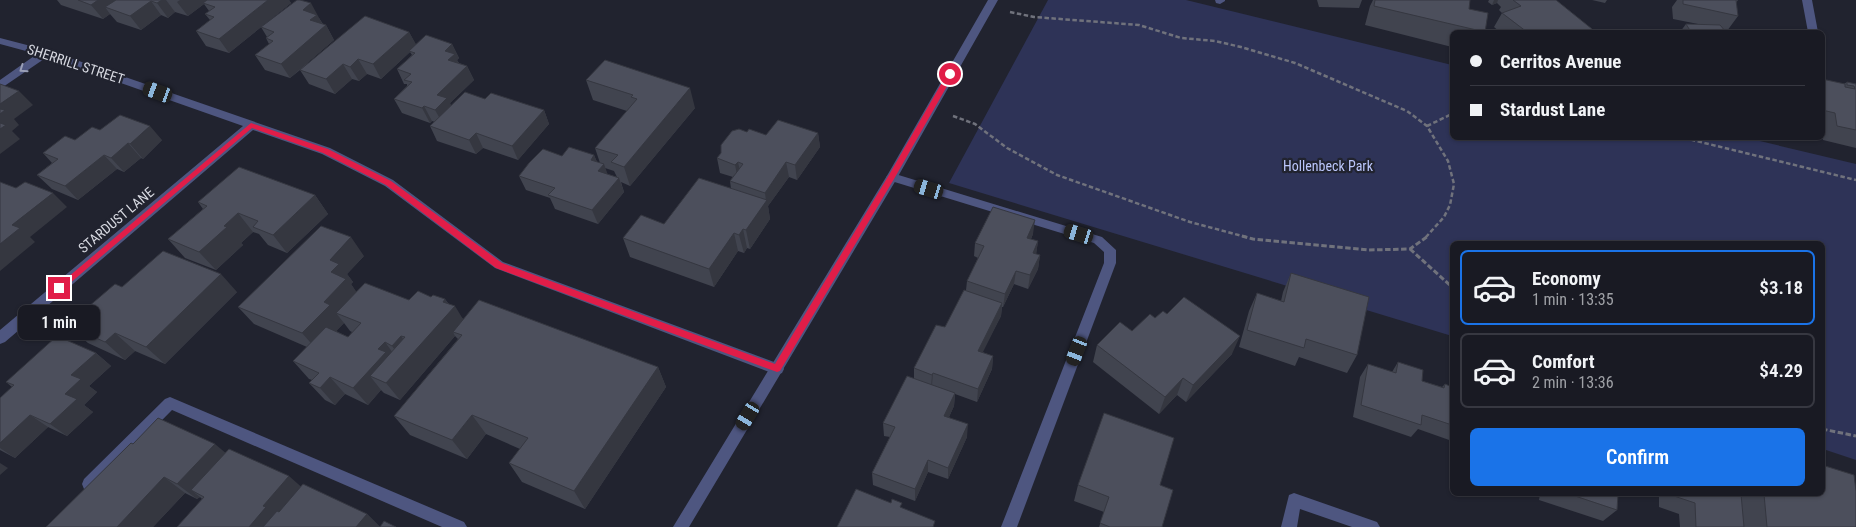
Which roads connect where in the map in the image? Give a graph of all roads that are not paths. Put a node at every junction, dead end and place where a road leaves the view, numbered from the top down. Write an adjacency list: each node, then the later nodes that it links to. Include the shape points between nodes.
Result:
1 (1807, 0): 3 (street)
2 (991, 4): 8 (street)
3 (1813, 30)
4 (0, 41): 5 (street, SHERRILL STREET)
5 (46, 53): 6 (street, one-way to 6); 7 (street, SHERRILL STREET)
6 (0, 85)
7 (251, 125): 9 (street, STARDUST LANE); 10 (street, SHERRILL STREET, via 326,151 389,183 499,265)
8 (892, 177): 10 (street); 14 (street, via 1098,240 1110,250 1110,263)
9 (0, 338)
10 (777, 369): 13 (street)
11 (81, 492): 12 (street, via 170,403)
12 (459, 527)
13 (681, 527)
14 (1009, 527)
15 (1289, 527): 16 (street, via 1294,500)
16 (1372, 527)

